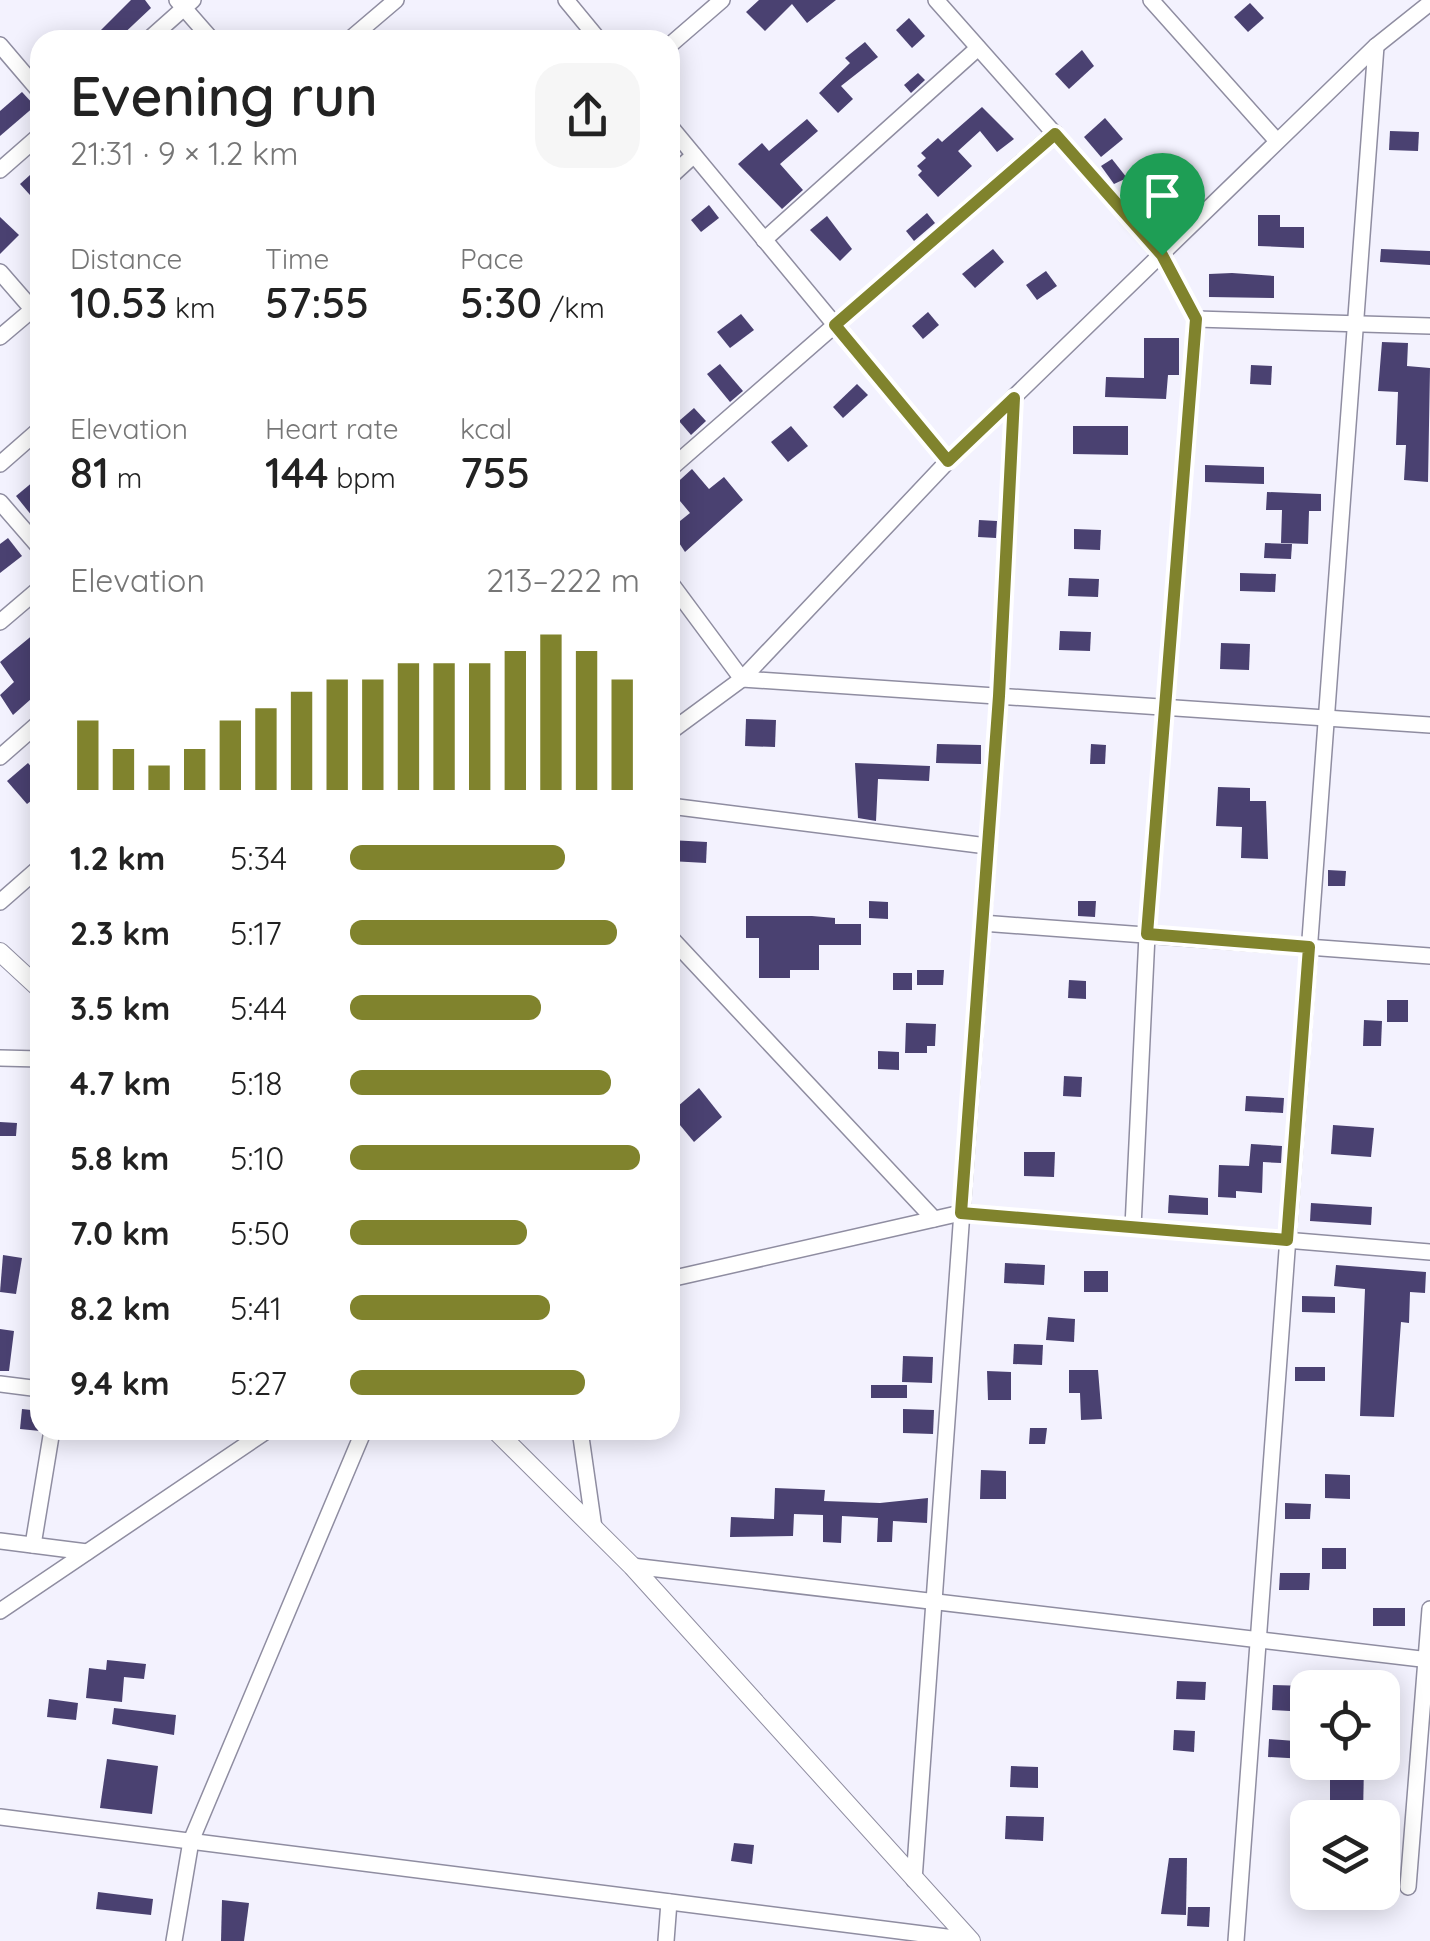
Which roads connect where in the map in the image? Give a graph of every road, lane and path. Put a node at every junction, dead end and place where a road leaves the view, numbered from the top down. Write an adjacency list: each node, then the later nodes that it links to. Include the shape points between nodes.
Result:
1 (396, 0): 10 (street)
2 (566, 0): 11 (street)
3 (722, 0): 12 (street)
4 (936, 0): 15 (street)
5 (1151, 0): 19 (street)
6 (185, 3): 8 (street); 9 (street)
7 (1430, 3): 14 (street)
8 (158, 30)
9 (205, 30)
10 (361, 30)
11 (591, 30)
12 (680, 36)
13 (0, 45): 16 (street)
14 (1376, 46): 19 (street); 30 (street)
15 (978, 48): 17 (street); 24 (street)
16 (30, 80)
17 (1055, 134): 25 (street); 31 (street)
18 (680, 138): 21 (street)
19 (1277, 142): 25 (street)
20 (30, 144): 23 (street)
21 (694, 155): 22 (street); 24 (street)
22 (680, 167)
23 (0, 170)
24 (764, 240): 31 (street)
25 (1162, 255): 29 (street); 34 (street)
26 (0, 272): 27 (street)
27 (30, 302)
28 (30, 316): 33 (street)
29 (1196, 319): 30 (street); 46 (street)
30 (1355, 324): 32 (street); 47 (street)
31 (835, 325): 36 (street); 37 (street)
32 (1430, 326)
33 (0, 337)
34 (1014, 398): 37 (street); 45 (street)
35 (30, 438): 38 (street)
36 (680, 460)
37 (948, 461): 44 (street)
38 (0, 464)
39 (0, 502): 40 (street)
40 (30, 536)
41 (680, 595): 44 (street)
42 (30, 596): 43 (street)
43 (0, 622)
44 (742, 679): 45 (street); 48 (street)
45 (999, 696): 46 (street); 53 (street)
46 (1166, 708): 47 (street); 57 (street)
47 (1327, 718): 49 (street); 58 (street)
48 (680, 725)
49 (1430, 725)
50 (30, 731): 51 (street)
51 (0, 757)
52 (680, 807): 53 (street)
53 (987, 846): 56 (street)
54 (30, 876): 55 (street)
55 (0, 902)
56 (982, 924): 57 (street); 65 (street)
57 (1147, 934): 58 (street); 67 (street)
58 (1309, 947): 61 (street); 68 (street)
59 (680, 948): 66 (street)
60 (0, 952): 62 (street)
61 (1430, 956)
62 (30, 980)
63 (0, 1058): 64 (street)
64 (30, 1059)
65 (961, 1213): 66 (street); 67 (street); 83 (street)
66 (934, 1219): 70 (street)
67 (1133, 1227): 68 (street)
68 (1287, 1240): 69 (street); 86 (street)
69 (1430, 1252)
70 (680, 1278)
71 (0, 1384): 72 (street)
72 (30, 1388)
73 (50, 1440): 80 (street)
74 (246, 1440): 81 (street)
75 (360, 1440): 89 (street)
76 (505, 1440): 78 (street)
77 (581, 1440): 78 (street)
78 (594, 1528): 82 (street)
79 (0, 1540): 80 (street)
80 (32, 1545): 81 (street)
81 (87, 1552): 85 (street)
82 (632, 1566): 83 (street); 90 (street)
83 (936, 1602): 86 (street); 90 (street)
84 (1430, 1609): 87 (street)
85 (0, 1611)
86 (1258, 1640): 87 (street); 96 (street)
87 (1428, 1659): 91 (street)
88 (0, 1817): 89 (street)
89 (191, 1841): 92 (street); 93 (street)
90 (914, 1880): 95 (street)
91 (1408, 1887)
92 (669, 1902): 94 (street); 95 (street)
93 (174, 1941)
94 (666, 1941)
95 (971, 1941)
96 (1236, 1941)

